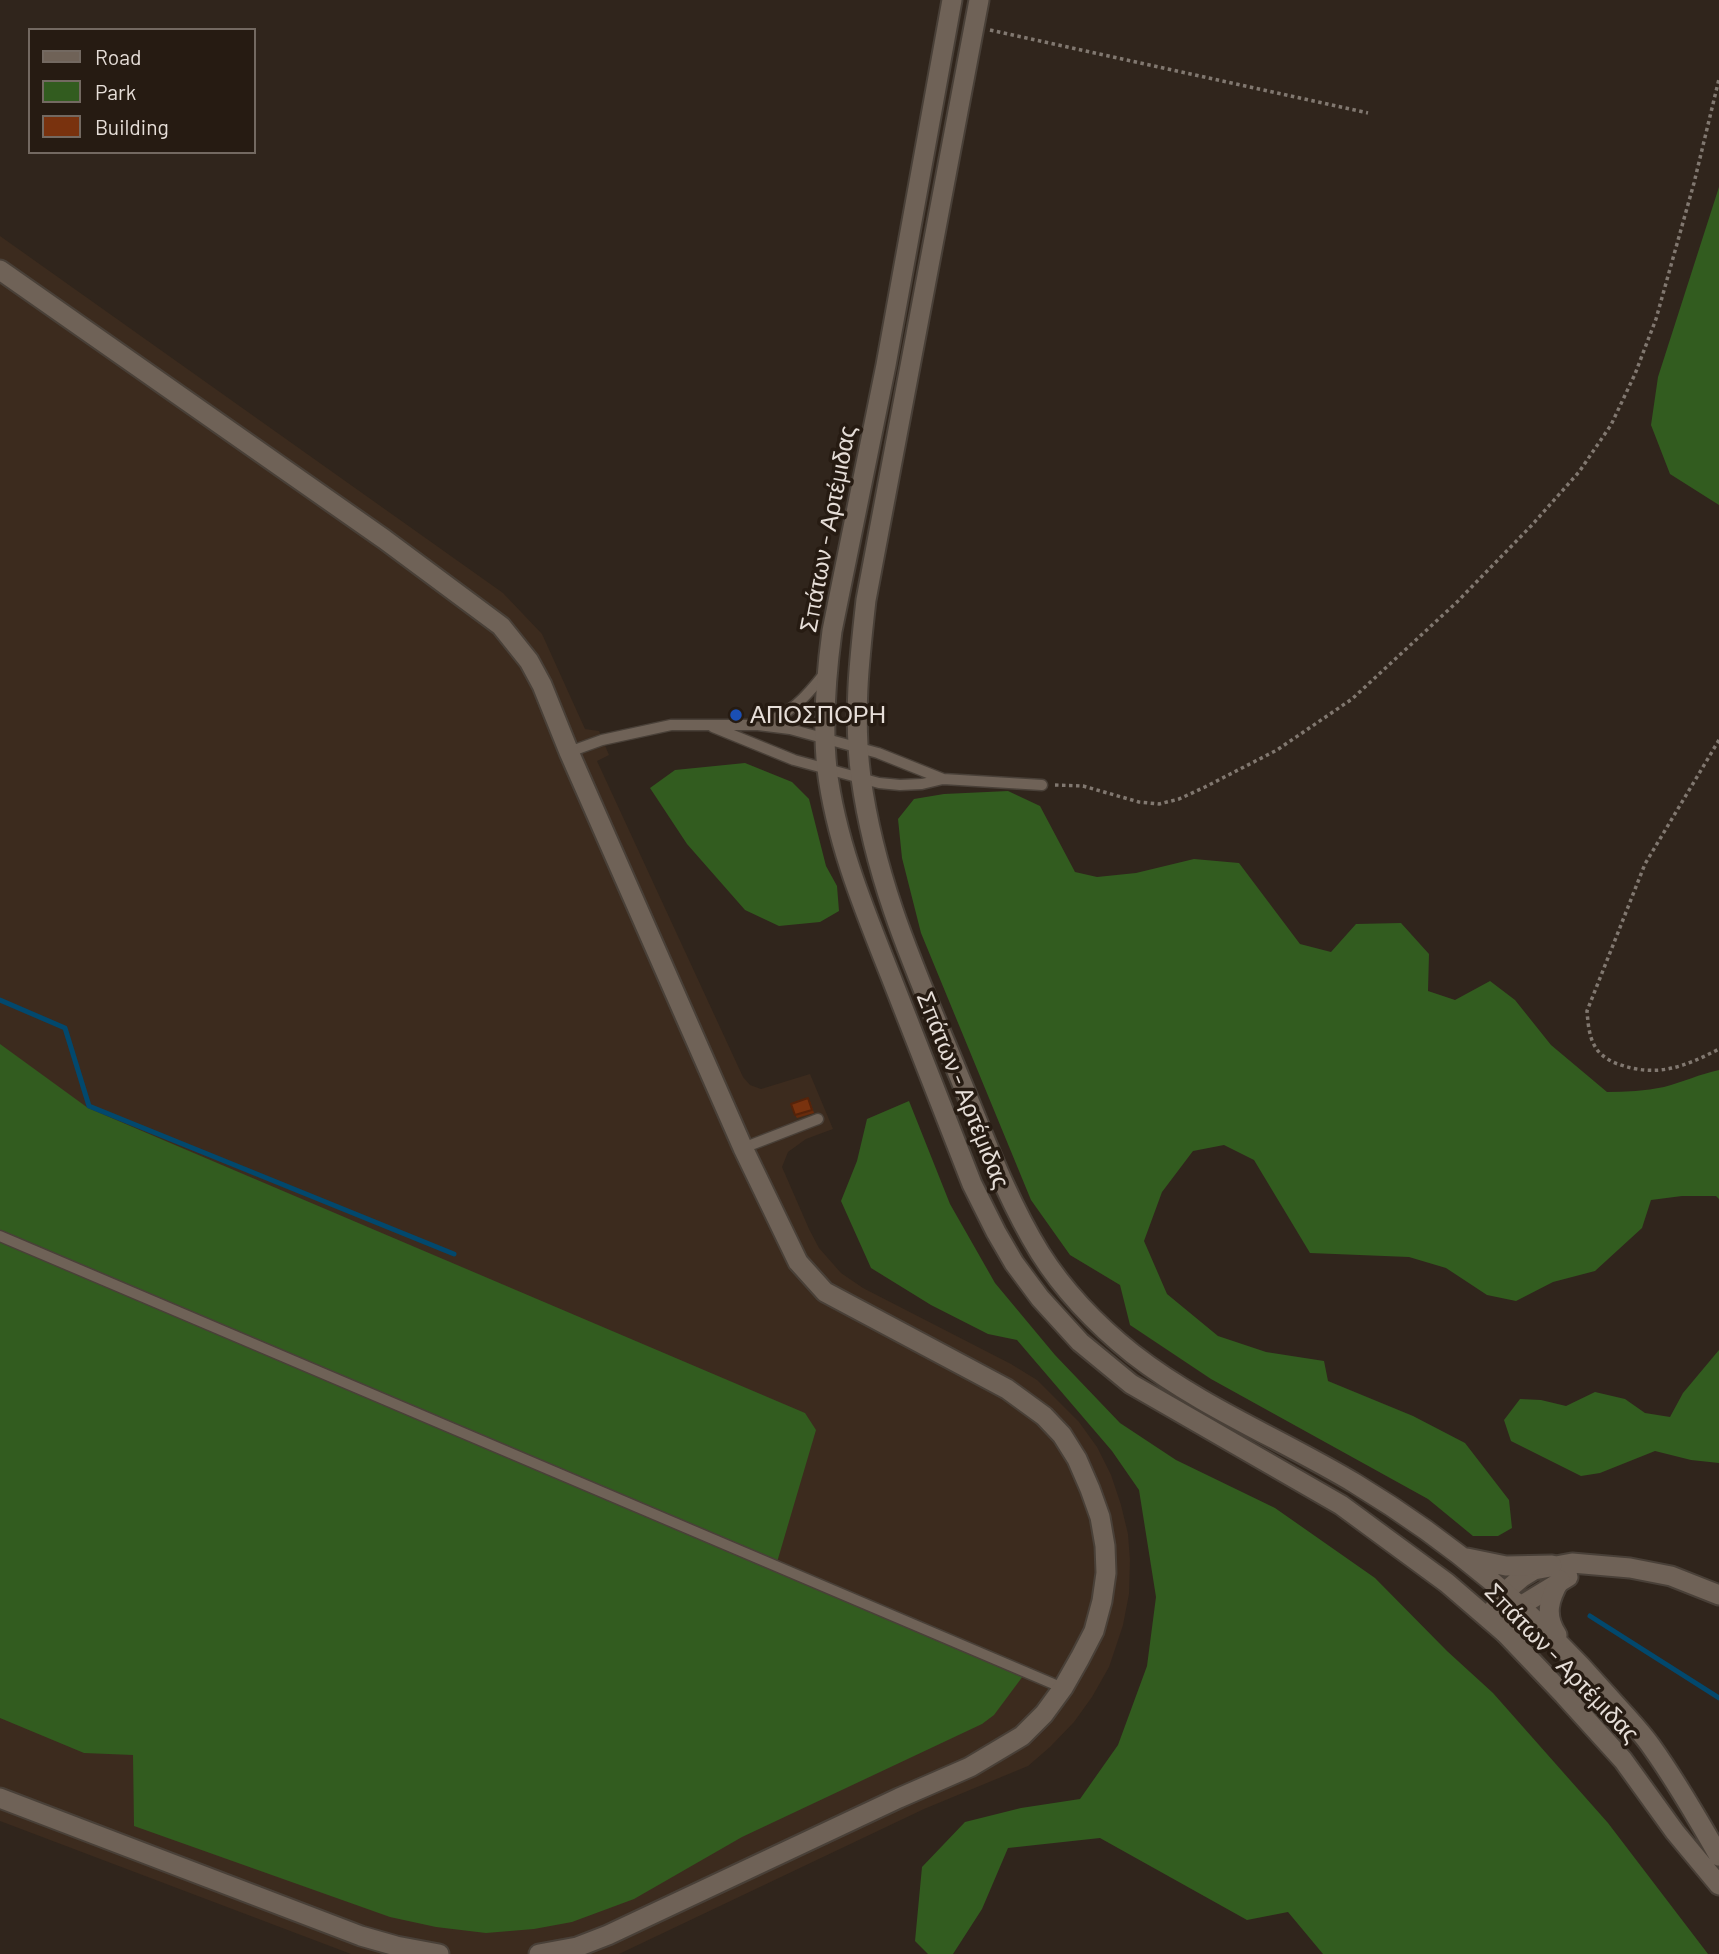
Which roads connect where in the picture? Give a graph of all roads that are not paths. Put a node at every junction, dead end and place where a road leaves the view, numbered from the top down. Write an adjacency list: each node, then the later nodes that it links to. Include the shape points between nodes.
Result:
1 (952, 0): 4 (main road, Σπάτων - Αρτέμιδας)
2 (979, 0): 8 (main road, Σπάτων - Αρτέμιδας, via 866,600 856,682)
3 (0, 270): 9 (main road, via 501,626 542,685)
4 (827, 670): 5 (lane, via 797,706); 7 (main road, Σπάτων - Αρτέμιδας)
5 (758, 725): 6 (lane); 7 (lane)
6 (713, 726): 9 (lane, via 649,729); 10 (lane, via 766,750)
7 (826, 738): 8 (lane); 10 (main road, Σπάτων - Αρτέμιδας)
8 (858, 748): 11 (main road, Σπάτων - Αρτέμιδας); 12 (lane)
9 (569, 752): 15 (main road)
10 (827, 768): 11 (lane); 22 (main road, Σπάτων - Αρτέμιδας, via 853,881 972,1184 1002,1242 1040,1298 1080,1342 1131,1384 1341,1505)
11 (862, 779): 12 (lane, via 900,785); 17 (main road, Σπάτων - Αρτέμιδας, via 896,925 1005,1186 1063,1284 1134,1354 1201,1399 1355,1483)
12 (943, 779): 13 (lane)
13 (1042, 785)
14 (818, 1119): 15 (lane)
15 (743, 1148): 25 (main road, via 798,1262 825,1292 1026,1401 1062,1435 1077,1459 1100,1517 1106,1573 1094,1631)
16 (0, 1236): 25 (lane)
17 (1460, 1556): 18 (main road); 19 (main road, Σπάτων - Αρτέμιδας)
18 (1556, 1573): 19 (main road, via 1534,1570); 20 (main road, via 1597,1566 1630,1568 1671,1576); 21 (main road); 24 (main road, via 1548,1615)
19 (1505, 1592): 21 (main road, Σπάτων - Αρτέμιδας); 22 (main road)
20 (1719, 1595)
21 (1522, 1605): 23 (main road); 24 (main road, Σπάτων - Αρτέμιδας)
22 (1488, 1618): 23 (main road, Σπάτων - Αρτέμιδας)
23 (1505, 1633): 28 (main road, Σπάτων - Αρτέμιδας, via 1623,1760)
24 (1566, 1647): 27 (main road, Σπάτων - Αρτέμιδας, via 1650,1744)
25 (1063, 1688): 30 (main road, via 1022,1736 970,1767 608,1935)
26 (0, 1798): 29 (main road, via 361,1936)
27 (1719, 1856)
28 (1719, 1885)
29 (439, 1954)
30 (539, 1954)

